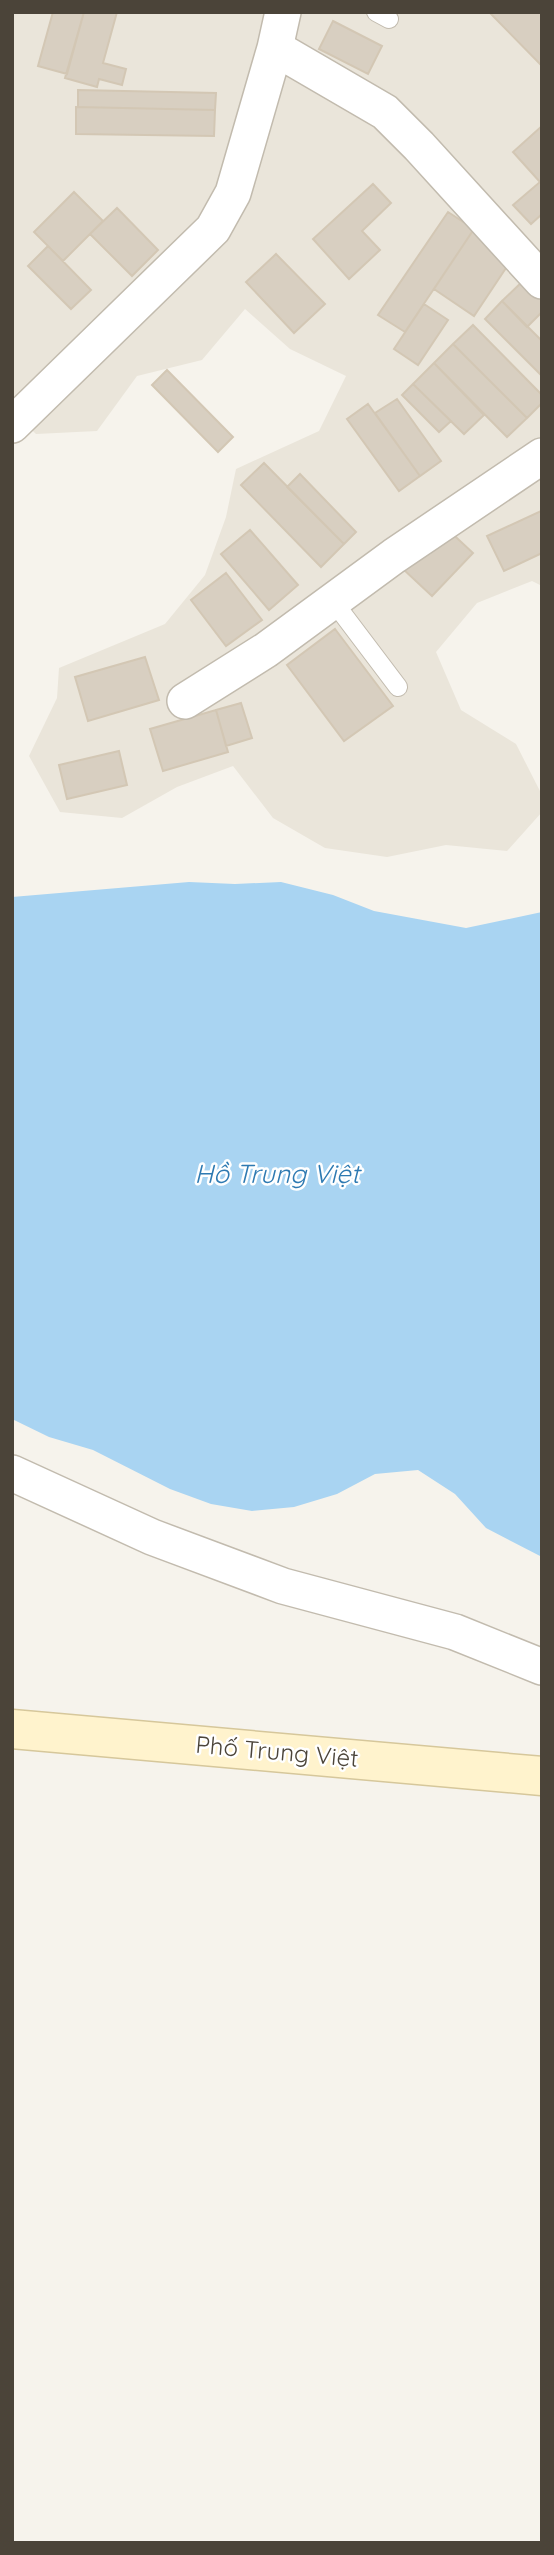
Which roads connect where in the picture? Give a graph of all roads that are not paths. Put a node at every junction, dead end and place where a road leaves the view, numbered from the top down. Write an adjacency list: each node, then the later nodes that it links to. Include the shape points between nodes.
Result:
1 (283, 12): 2 (street)
2 (275, 48): 3 (street, via 384,112); 4 (street, via 233,193 213,229)
3 (542, 281)
4 (12, 425)
5 (542, 456): 6 (street)
6 (333, 600): 7 (lane); 8 (street, via 266,650)
7 (398, 687)
8 (185, 701)
9 (12, 1473): 10 (street, via 152,1538 270,1581 455,1632)
10 (542, 1667)
11 (12, 1729): 12 (street, Phố Trung Việt)
12 (542, 1776)

